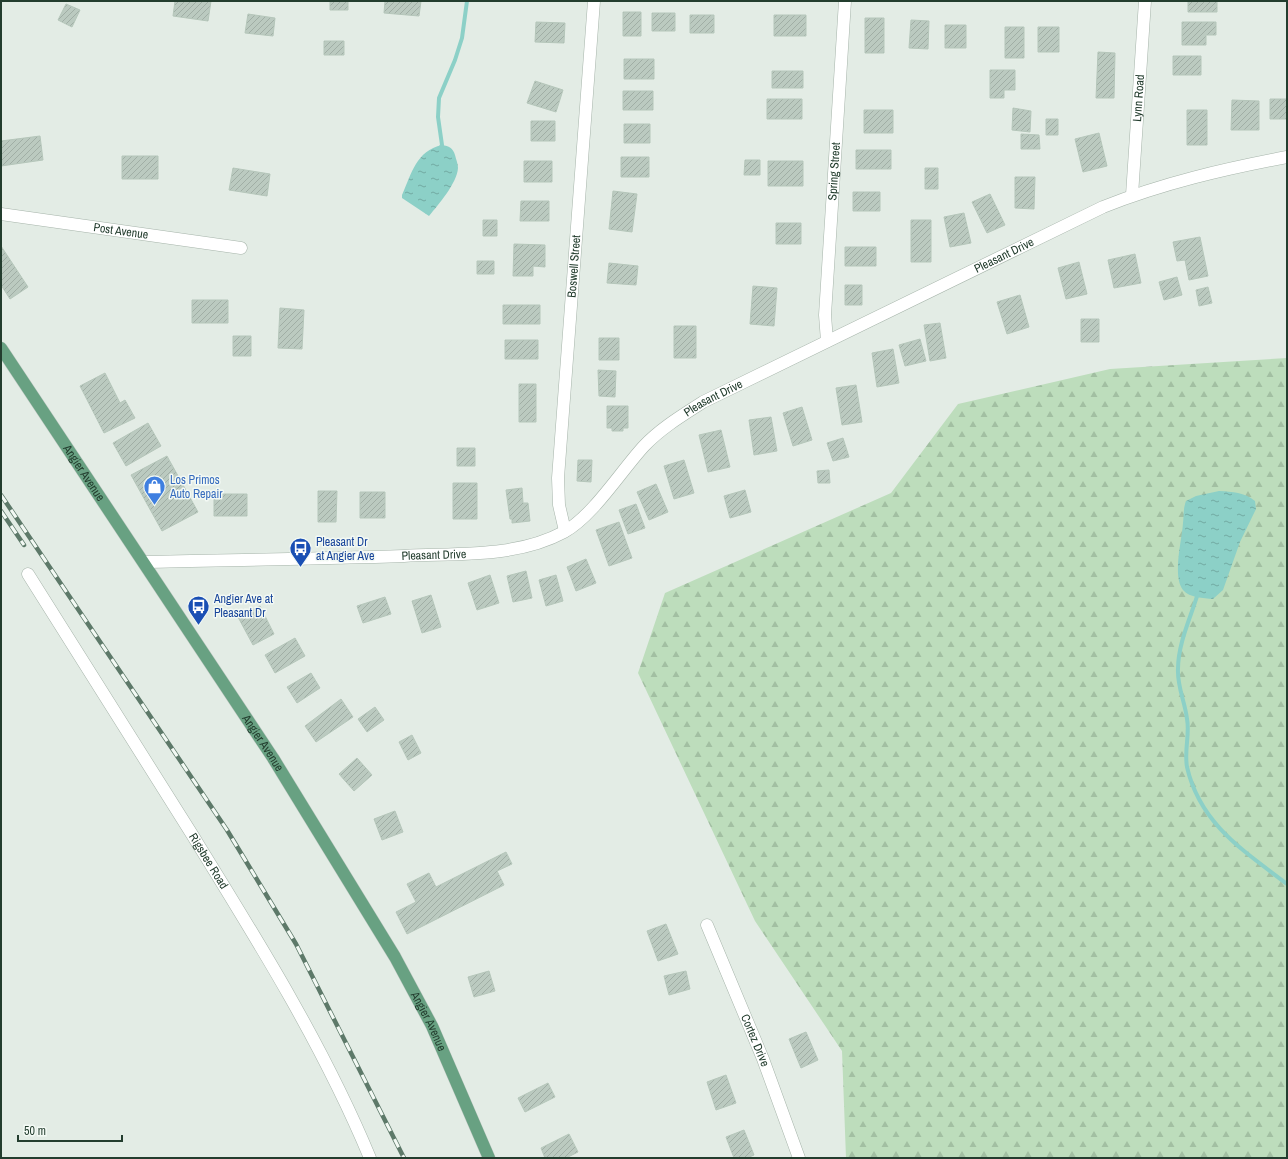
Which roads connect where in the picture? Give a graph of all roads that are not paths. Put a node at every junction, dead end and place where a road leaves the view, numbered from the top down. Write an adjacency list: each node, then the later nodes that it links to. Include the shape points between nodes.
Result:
1 (594, 1): 10 (street, Boswell Street, via 558,478 559,505)
2 (845, 1): 8 (street, Spring Street, via 825,315)
3 (1144, 1): 5 (street, Lynn Road)
4 (1287, 157): 5 (street, Pleasant Drive, via 1189,178)
5 (1132, 195): 8 (street, Pleasant Drive, via 1073,220)
6 (1, 214): 7 (street, Post Avenue)
7 (241, 248)
8 (827, 341): 10 (street, Pleasant Drive, via 703,402 662,429 645,445 589,512)
9 (1, 348): 11 (main road, Angier Avenue)
10 (565, 531): 11 (street, Pleasant Drive, via 536,544 496,551 339,558)
11 (144, 562): 15 (main road, Angier Avenue, via 273,758 395,957 432,1026)
12 (28, 574): 14 (street, Rigsbee Road, via 238,908 284,986 350,1108)
13 (707, 925): 16 (street, Cortez Drive, via 763,1059)
14 (370, 1158)
15 (489, 1158)
16 (799, 1158)

